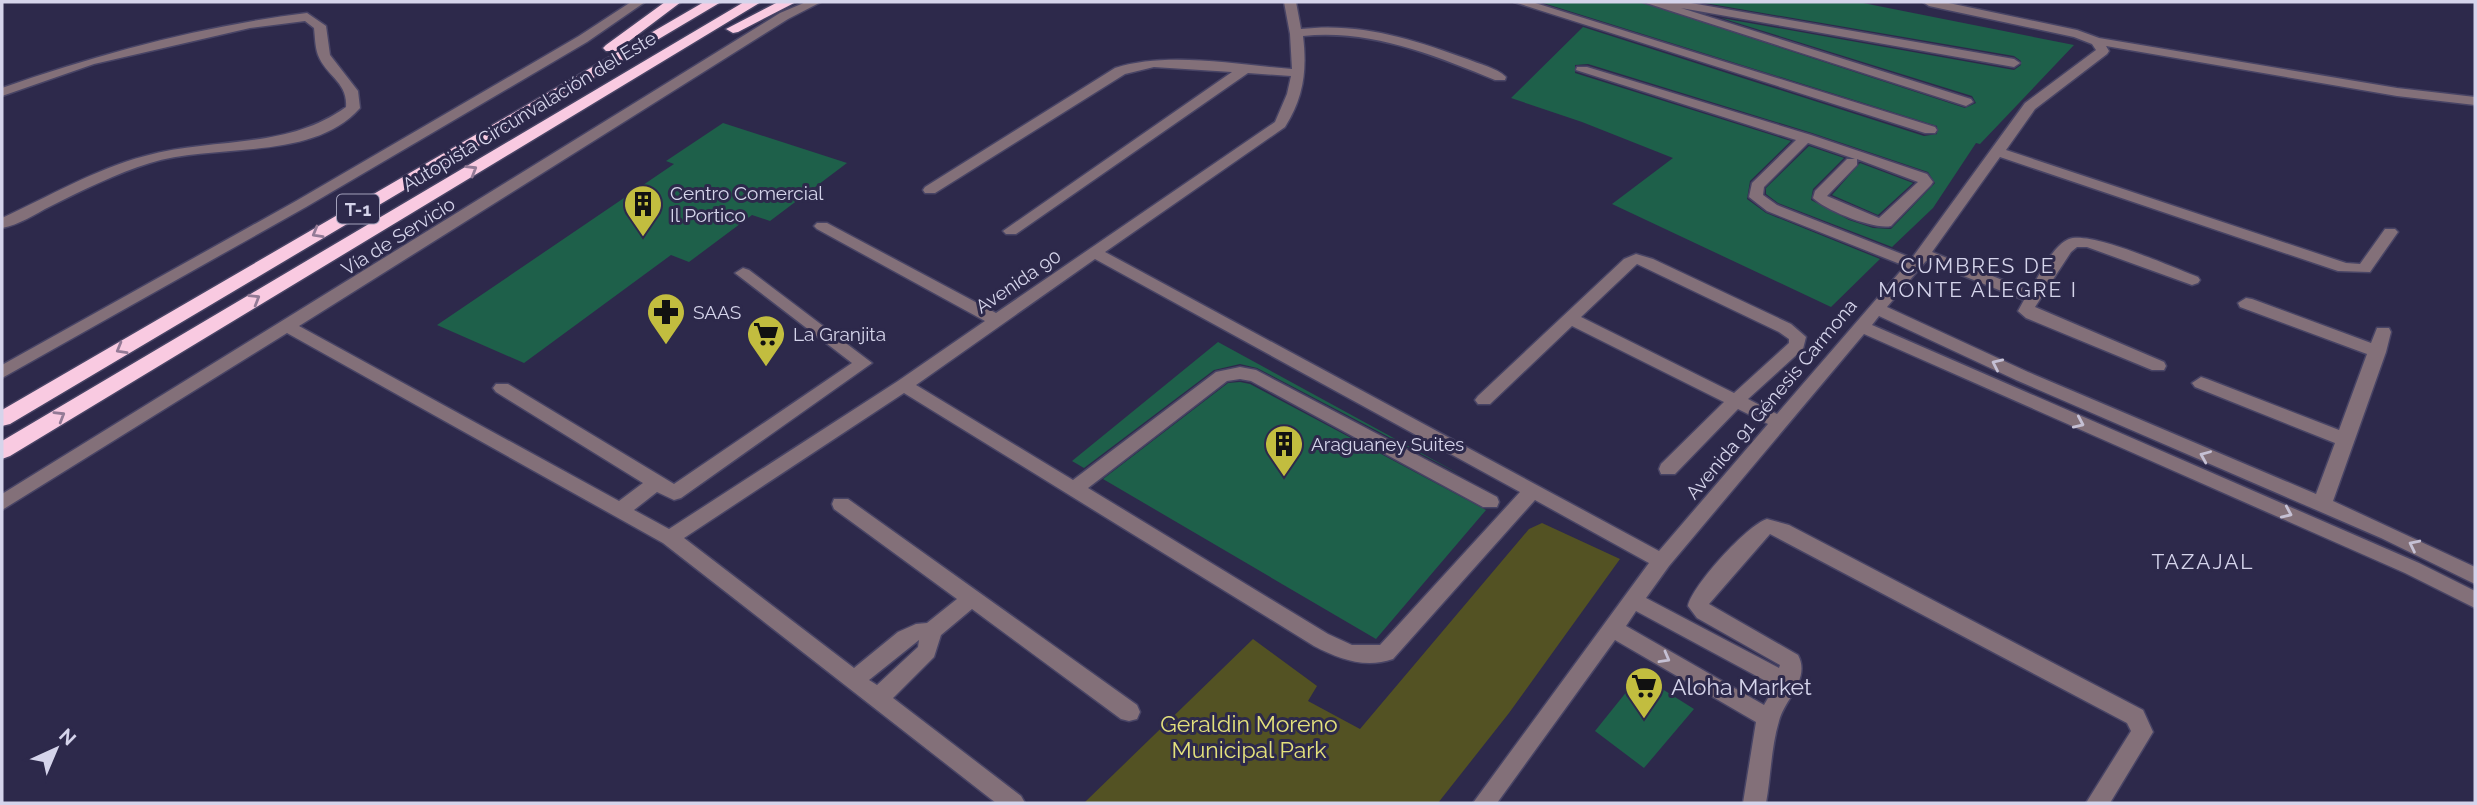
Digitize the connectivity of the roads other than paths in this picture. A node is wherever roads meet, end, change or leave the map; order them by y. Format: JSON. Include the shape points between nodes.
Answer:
{"nodes":[{"id":1,"x":639,"y":2,"type":"edge"},
{"id":2,"x":674,"y":2,"type":"edge"},
{"id":3,"x":714,"y":2,"type":"edge"},
{"id":4,"x":754,"y":2,"type":"edge"},
{"id":5,"x":789,"y":2,"type":"edge"},
{"id":6,"x":815,"y":2,"type":"edge"},
{"id":7,"x":1290,"y":2,"type":"edge"},
{"id":8,"x":1520,"y":2,"type":"edge"},
{"id":9,"x":1649,"y":2,"type":"edge"},
{"id":10,"x":1666,"y":2,"type":"edge"},
{"id":11,"x":1929,"y":2,"type":"edge"},
{"id":12,"x":1297,"y":33,"type":"junction"},
{"id":13,"x":2096,"y":41,"type":"junction"},
{"id":14,"x":2014,"y":62,"type":"dead end"},
{"id":15,"x":1247,"y":68,"type":"junction"},
{"id":16,"x":1582,"y":69,"type":"dead end"},
{"id":17,"x":1300,"y":73,"type":"junction"},
{"id":18,"x":1500,"y":77,"type":"dead end"},
{"id":19,"x":2,"y":92,"type":"edge"},
{"id":20,"x":556,"y":93,"type":"junction"},
{"id":21,"x":587,"y":101,"type":"junction"},
{"id":22,"x":2475,"y":101,"type":"edge"},
{"id":23,"x":1966,"y":102,"type":"dead end"},
{"id":24,"x":1930,"y":130,"type":"dead end"},
{"id":25,"x":1806,"y":138,"type":"dead end"},
{"id":26,"x":1999,"y":152,"type":"junction"},
{"id":27,"x":1852,"y":162,"type":"dead end"},
{"id":28,"x":930,"y":190,"type":"dead end"},
{"id":29,"x":2,"y":224,"type":"edge"},
{"id":30,"x":822,"y":226,"type":"dead end"},
{"id":31,"x":1012,"y":231,"type":"dead end"},
{"id":32,"x":2390,"y":232,"type":"dead end"},
{"id":33,"x":1095,"y":253,"type":"junction"},
{"id":34,"x":1918,"y":259,"type":"junction"},
{"id":35,"x":743,"y":274,"type":"dead end"},
{"id":36,"x":2192,"y":280,"type":"dead end"},
{"id":37,"x":2034,"y":298,"type":"junction"},
{"id":38,"x":2246,"y":303,"type":"dead end"},
{"id":39,"x":1876,"y":308,"type":"junction"},
{"id":40,"x":1570,"y":318,"type":"junction"},
{"id":41,"x":997,"y":321,"type":"junction"},
{"id":42,"x":1860,"y":326,"type":"junction"},
{"id":43,"x":288,"y":327,"type":"junction"},
{"id":44,"x":2383,"y":332,"type":"dead end"},
{"id":45,"x":2378,"y":352,"type":"junction"},
{"id":46,"x":2158,"y":366,"type":"dead end"},
{"id":47,"x":5,"y":367,"type":"edge"},
{"id":48,"x":2201,"y":383,"type":"dead end"},
{"id":49,"x":904,"y":385,"type":"junction"},
{"id":50,"x":502,"y":388,"type":"dead end"},
{"id":51,"x":1484,"y":400,"type":"dead end"},
{"id":52,"x":1737,"y":400,"type":"junction"},
{"id":53,"x":2,"y":419,"type":"edge"},
{"id":54,"x":1779,"y":422,"type":"junction"},
{"id":55,"x":2346,"y":440,"type":"junction"},
{"id":56,"x":2,"y":451,"type":"edge"},
{"id":57,"x":1668,"y":469,"type":"dead end"},
{"id":58,"x":657,"y":482,"type":"junction"},
{"id":59,"x":1074,"y":489,"type":"junction"},
{"id":60,"x":1532,"y":491,"type":"junction"},
{"id":61,"x":1490,"y":502,"type":"dead end"},
{"id":62,"x":2,"y":503,"type":"edge"},
{"id":63,"x":841,"y":505,"type":"dead end"},
{"id":64,"x":2322,"y":505,"type":"junction"},
{"id":65,"x":621,"y":510,"type":"junction"},
{"id":66,"x":670,"y":538,"type":"junction"},
{"id":67,"x":1662,"y":561,"type":"junction"},
{"id":68,"x":2475,"y":576,"type":"edge"},
{"id":69,"x":972,"y":597,"type":"junction"},
{"id":70,"x":1633,"y":600,"type":"junction"},
{"id":71,"x":2475,"y":600,"type":"edge"},
{"id":72,"x":1613,"y":629,"type":"junction"},
{"id":73,"x":932,"y":631,"type":"junction"},
{"id":74,"x":855,"y":679,"type":"junction"},
{"id":75,"x":1788,"y":683,"type":"junction"},
{"id":76,"x":879,"y":697,"type":"junction"},
{"id":77,"x":1129,"y":712,"type":"dead end"},
{"id":78,"x":1768,"y":718,"type":"junction"},
{"id":79,"x":1013,"y":803,"type":"edge"},
{"id":80,"x":1484,"y":803,"type":"edge"},
{"id":81,"x":1755,"y":803,"type":"edge"},
{"id":82,"x":2098,"y":803,"type":"edge"}],
"edges":[{"from":1,"to":47,"type":"street","via":[[325,190]]},
{"from":2,"to":20,"type":"highway"},
{"from":3,"to":20,"type":"highway","name":"Autopista Circunvalación del Este","number":"T-1"},
{"from":4,"to":21,"type":"highway","name":"Autopista Circunvalación del Este","number":"T-1"},
{"from":5,"to":21,"type":"highway"},
{"from":6,"to":43,"type":"street","name":"Vía de Servicio","via":[[784,16]]},
{"from":7,"to":12,"type":"street","name":"Avenida 90"},
{"from":8,"to":24,"type":"street"},
{"from":9,"to":23,"type":"street"},
{"from":10,"to":14,"type":"street"},
{"from":11,"to":13,"type":"street"},
{"from":12,"to":17,"type":"street","name":"Avenida 90"},
{"from":12,"to":18,"type":"street","via":[[1324,28],[1374,34],[1422,46]]},
{"from":13,"to":22,"type":"street"},
{"from":13,"to":26,"type":"street","name":"Avenida 91 Génesis Carmona","via":[[2103,51],[2030,106]]},
{"from":15,"to":17,"type":"street"},
{"from":15,"to":28,"type":"street","via":[[1154,64],[1128,68]]},
{"from":15,"to":31,"type":"street"},
{"from":16,"to":34,"type":"street","via":[[1805,138],[1757,186],[1756,197],[1773,208]]},
{"from":17,"to":33,"type":"street","name":"Avenida 90","via":[[1280,124]]},
{"from":19,"to":29,"type":"street","via":[[90,61],[250,24],[307,17],[320,26],[325,57],[355,96],[353,108],[325,127],[298,136],[152,158]]},
{"from":20,"to":53,"type":"highway","name":"Autopista Circunvalación del Este","number":"T-1","one_way":true},
{"from":56,"to":21,"type":"highway","name":"Autopista Circunvalación del Este","number":"T-1","one_way":true},
{"from":25,"to":27,"type":"street","via":[[1911,172],[1926,182],[1886,223],[1877,223],[1820,198]]},
{"from":26,"to":32,"type":"street","via":[[2344,268],[2364,268]]},
{"from":26,"to":34,"type":"street","name":"Avenida 91 Génesis Carmona"},
{"from":30,"to":41,"type":"street"},
{"from":33,"to":41,"type":"street","name":"Avenida 90"},
{"from":33,"to":60,"type":"street"},
{"from":34,"to":37,"type":"street"},
{"from":34,"to":39,"type":"street","name":"Avenida 91 Génesis Carmona"},
{"from":35,"to":58,"type":"street","via":[[864,363],[674,493]]},
{"from":36,"to":37,"type":"street","via":[[2088,242],[2073,243],[2065,248]]},
{"from":37,"to":46,"type":"street","via":[[2026,311]]},
{"from":38,"to":45,"type":"street"},
{"from":39,"to":42,"type":"street","name":"Avenida 91 Génesis Carmona"},
{"from":64,"to":39,"type":"street","one_way":true},
{"from":40,"to":51,"type":"street"},
{"from":40,"to":52,"type":"street"},
{"from":40,"to":52,"type":"street","via":[[1636,259],[1798,337],[1797,345]]},
{"from":41,"to":49,"type":"street","name":"Avenida 90"},
{"from":42,"to":54,"type":"street","name":"Avenida 91 Génesis Carmona"},
{"from":42,"to":71,"type":"street","one_way":true,"via":[[2412,568]]},
{"from":43,"to":62,"type":"street","name":"Vía de Servicio"},
{"from":43,"to":65,"type":"street"},
{"from":44,"to":45,"type":"street"},
{"from":45,"to":55,"type":"street"},
{"from":48,"to":55,"type":"street"},
{"from":49,"to":59,"type":"street"},
{"from":49,"to":66,"type":"street","name":"Avenida 90"},
{"from":50,"to":58,"type":"street"},
{"from":52,"to":54,"type":"street"},
{"from":52,"to":57,"type":"street"},
{"from":54,"to":67,"type":"street","name":"Avenida 91 Génesis Carmona"},
{"from":55,"to":64,"type":"street"},
{"from":58,"to":65,"type":"street"},
{"from":59,"to":60,"type":"street","via":[[1321,640],[1351,655],[1369,657],[1386,653]]},
{"from":59,"to":61,"type":"street","via":[[1222,376],[1240,373],[1256,376]]},
{"from":60,"to":67,"type":"street"},
{"from":63,"to":69,"type":"street"},
{"from":68,"to":64,"type":"street","one_way":true},
{"from":65,"to":66,"type":"street"},
{"from":66,"to":74,"type":"street"},
{"from":67,"to":70,"type":"street","name":"Avenida 91 Génesis Carmona"},
{"from":69,"to":73,"type":"street"},
{"from":69,"to":77,"type":"street"},
{"from":70,"to":72,"type":"street","name":"Avenida 91 Génesis Carmona"},
{"from":70,"to":75,"type":"street"},
{"from":72,"to":78,"type":"street","one_way":true},
{"from":72,"to":80,"type":"street","name":"Avenida 91 Génesis Carmona"},
{"from":73,"to":74,"type":"street","via":[[905,638]]},
{"from":73,"to":76,"type":"street","via":[[927,651]]},
{"from":74,"to":76,"type":"street"},
{"from":75,"to":78,"type":"street"},
{"from":75,"to":82,"type":"street","via":[[1791,661],[1698,606],[1700,597],[1767,526],[2135,717],[2143,732]]},
{"from":76,"to":79,"type":"street"},
{"from":78,"to":81,"type":"street"}]}
